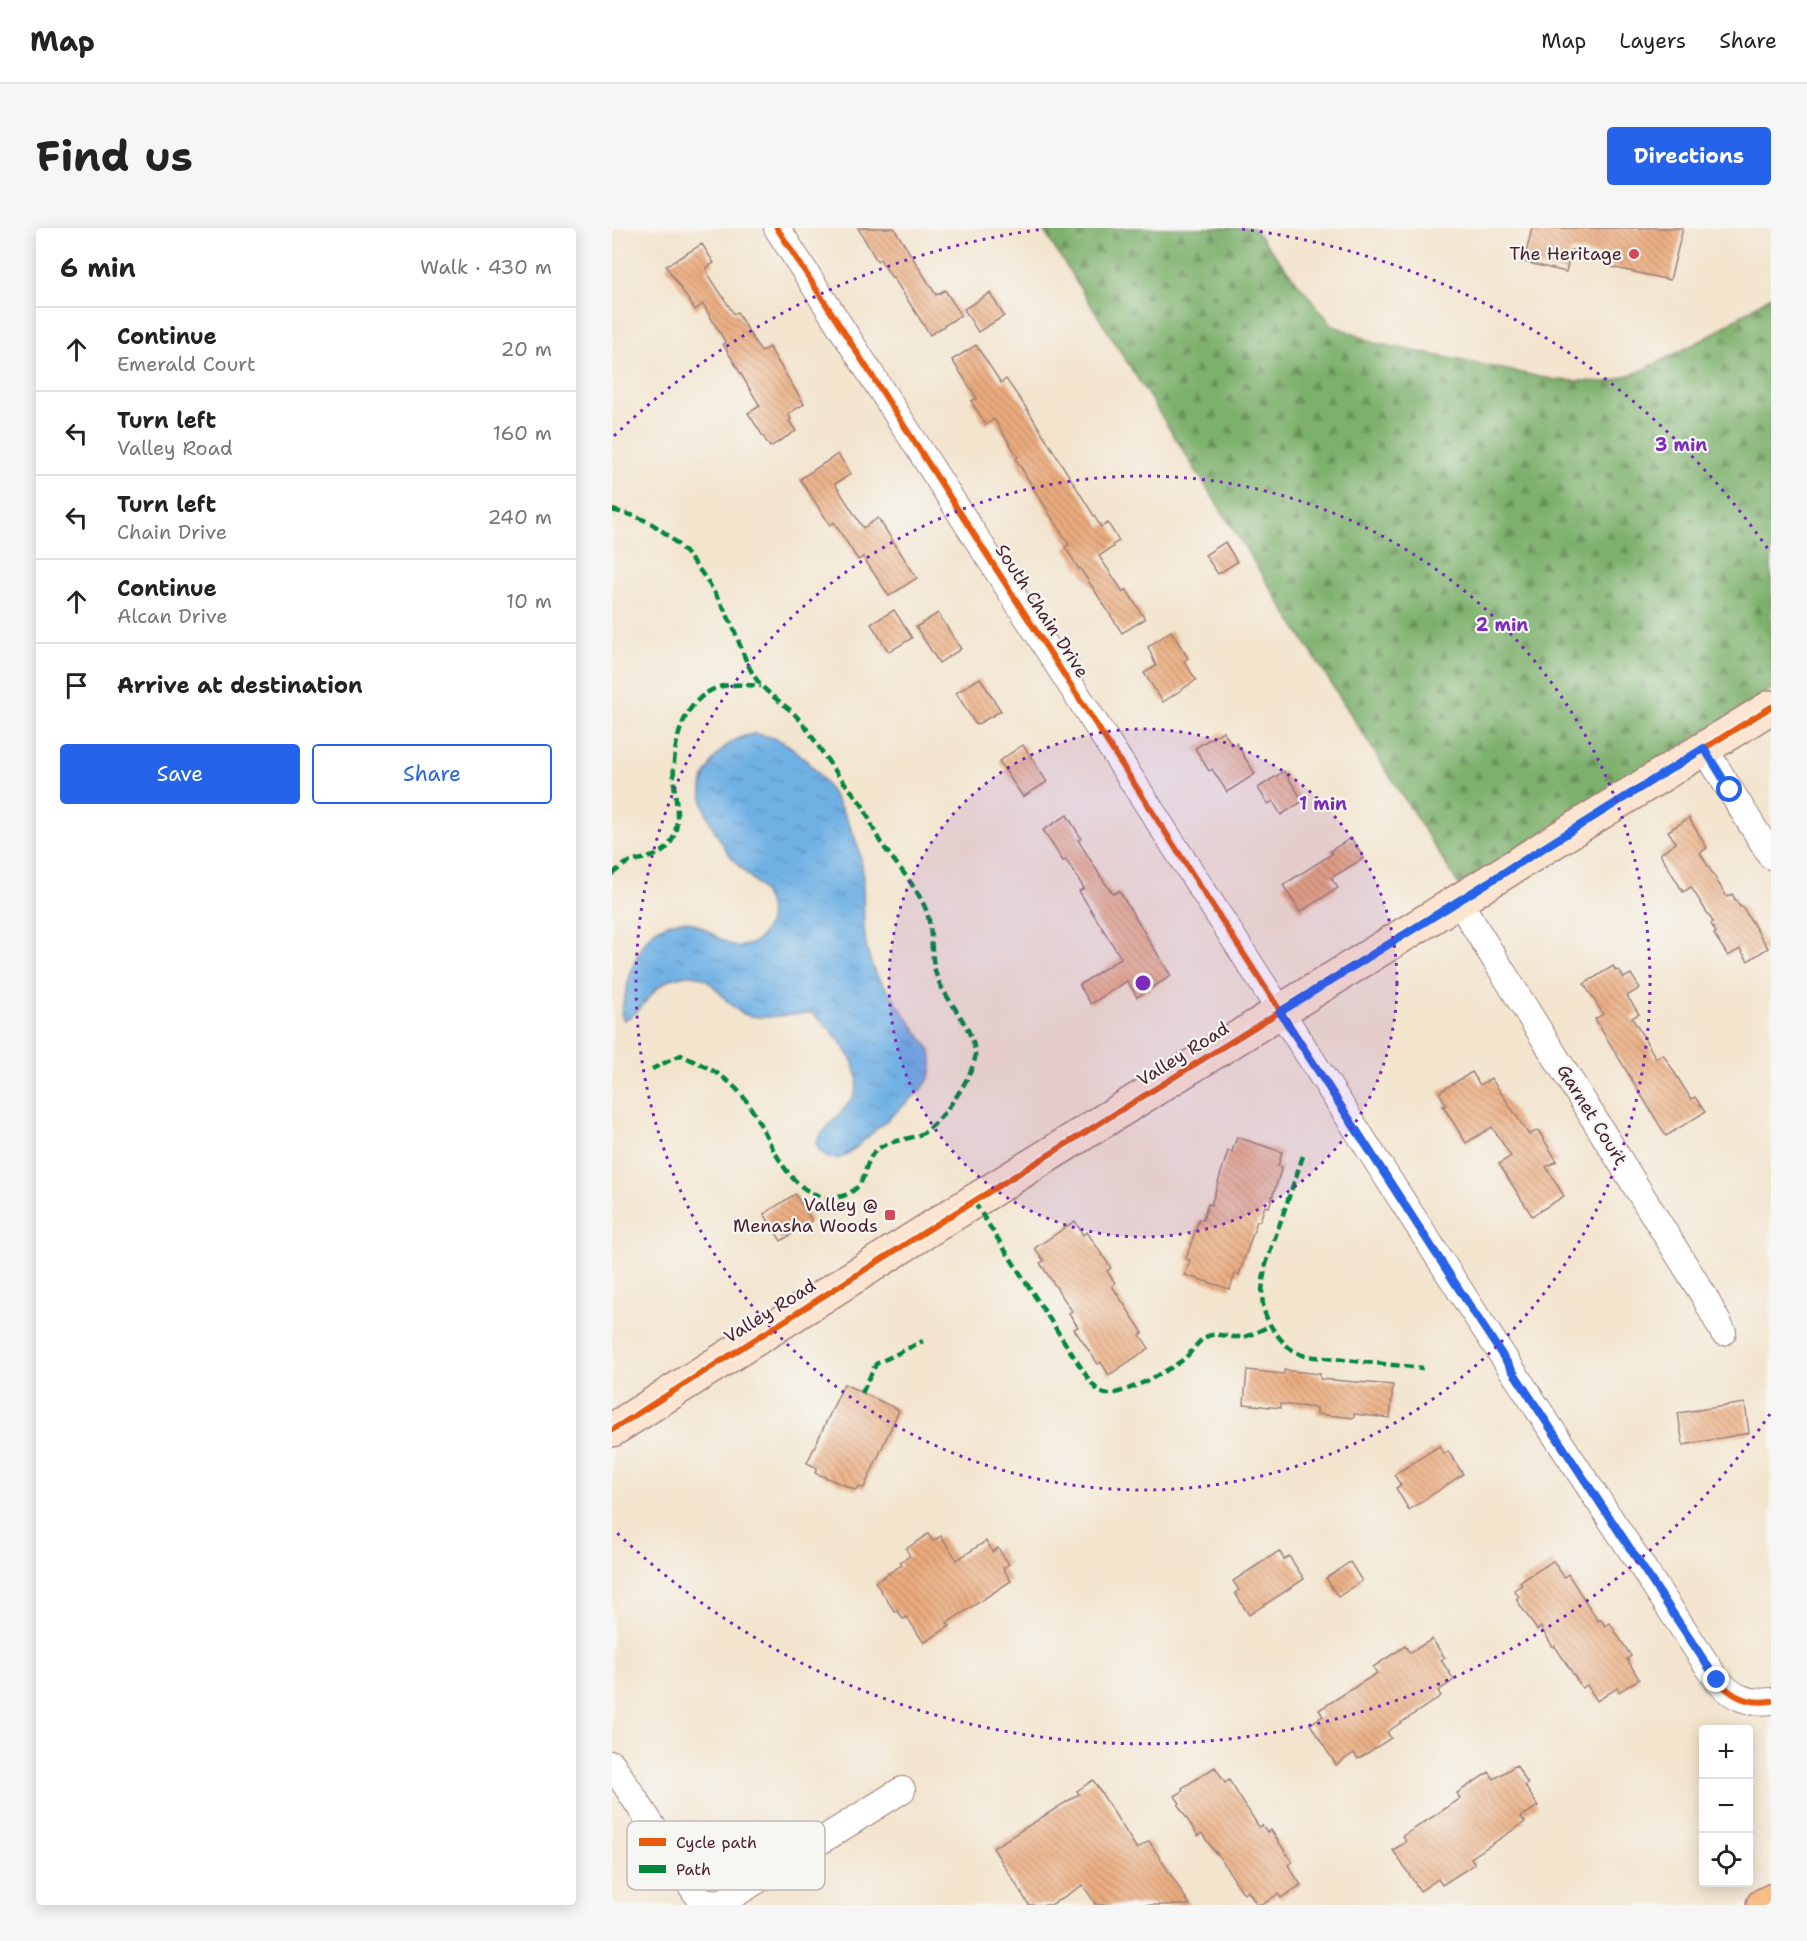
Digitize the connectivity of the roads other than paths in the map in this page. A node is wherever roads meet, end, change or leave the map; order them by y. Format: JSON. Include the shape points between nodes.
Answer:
{"nodes":[{"id":1,"x":777,"y":228,"type":"edge"},
{"id":2,"x":1771,"y":707,"type":"edge"},
{"id":3,"x":1704,"y":748,"type":"junction"},
{"id":4,"x":1771,"y":856,"type":"edge"},
{"id":5,"x":1458,"y":900,"type":"junction"},
{"id":6,"x":1280,"y":1012,"type":"junction"},
{"id":7,"x":1724,"y":1332,"type":"dead end"},
{"id":8,"x":612,"y":1430,"type":"edge"},
{"id":9,"x":1771,"y":1701,"type":"edge"},
{"id":10,"x":612,"y":1764,"type":"edge"},
{"id":11,"x":902,"y":1790,"type":"dead end"},
{"id":12,"x":647,"y":1821,"type":"edge"},
{"id":13,"x":825,"y":1838,"type":"edge"},
{"id":14,"x":689,"y":1890,"type":"edge"},
{"id":15,"x":742,"y":1890,"type":"edge"},
{"id":16,"x":1771,"y":1901,"type":"edge"},
{"id":17,"x":697,"y":1903,"type":"edge"},
{"id":18,"x":1763,"y":1905,"type":"edge"}],
"edges":[{"from":1,"to":6,"type":"street","name":"South Chain Drive"},
{"from":2,"to":3,"type":"street","name":"Valley Road"},
{"from":3,"to":4,"type":"street"},
{"from":3,"to":5,"type":"street","name":"Valley Road"},
{"from":5,"to":6,"type":"street","name":"Valley Road"},
{"from":5,"to":7,"type":"street","name":"Garnet Court"},
{"from":6,"to":8,"type":"street","name":"Valley Road"},
{"from":6,"to":9,"type":"street","name":"South Chain Drive","via":[[1717,1680],[1743,1700]]},
{"from":10,"to":12,"type":"street"},
{"from":11,"to":13,"type":"street"},
{"from":14,"to":17,"type":"street"},
{"from":15,"to":17,"type":"street","via":[[721,1903]]},
{"from":16,"to":18,"type":"highway"}]}
